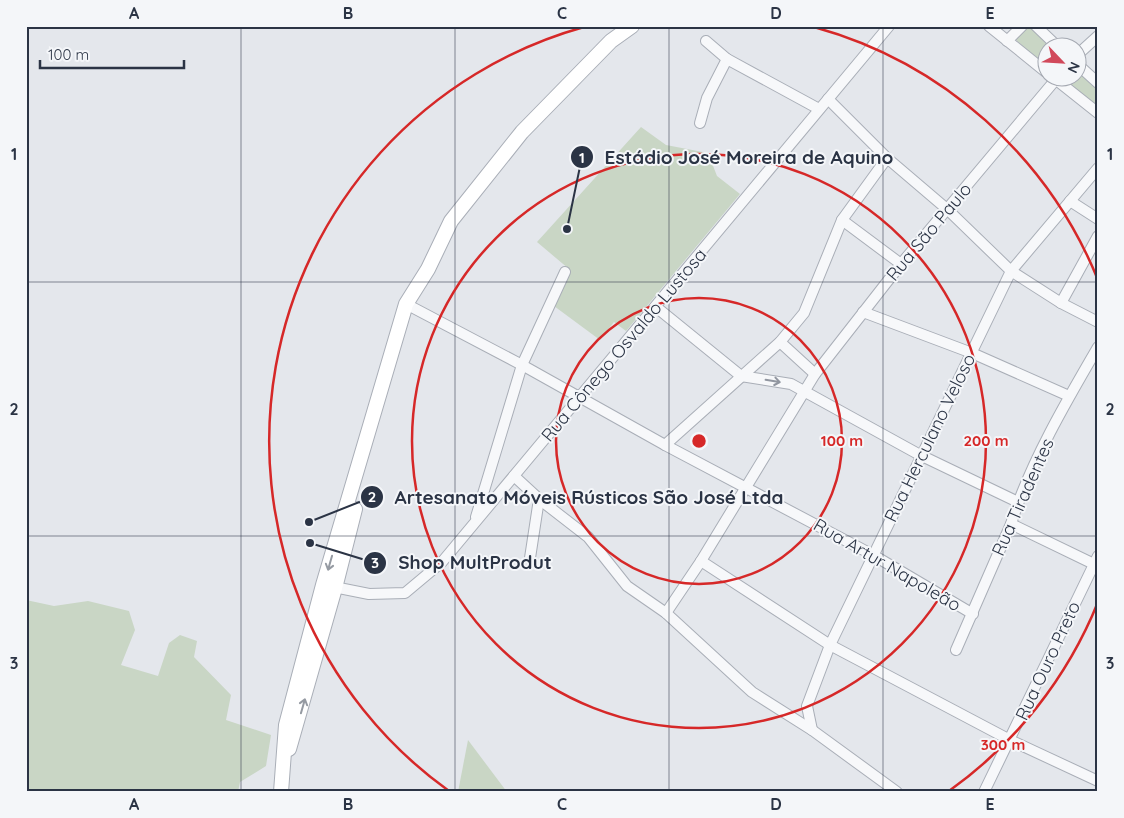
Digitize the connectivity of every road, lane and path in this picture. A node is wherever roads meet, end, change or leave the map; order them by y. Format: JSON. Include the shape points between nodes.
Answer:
{"nodes":[{"id":1,"x":632,"y":26,"type":"edge"},
{"id":2,"x":889,"y":26,"type":"edge"},
{"id":3,"x":989,"y":26,"type":"edge"},
{"id":4,"x":1022,"y":26,"type":"edge"},
{"id":5,"x":1036,"y":26,"type":"edge"},
{"id":6,"x":1098,"y":36,"type":"edge"},
{"id":7,"x":1049,"y":38,"type":"edge"},
{"id":8,"x":706,"y":41,"type":"dead end"},
{"id":9,"x":1007,"y":42,"type":"junction"},
{"id":10,"x":1086,"y":47,"type":"edge"},
{"id":11,"x":727,"y":59,"type":"junction"},
{"id":12,"x":1036,"y":64,"type":"edge"},
{"id":13,"x":1086,"y":72,"type":"edge"},
{"id":14,"x":1098,"y":83,"type":"edge"},
{"id":15,"x":1048,"y":88,"type":"edge"},
{"id":16,"x":1068,"y":88,"type":"edge"},
{"id":17,"x":828,"y":99,"type":"junction"},
{"id":18,"x":819,"y":109,"type":"junction"},
{"id":19,"x":1098,"y":114,"type":"edge"},
{"id":20,"x":700,"y":123,"type":"dead end"},
{"id":21,"x":887,"y":158,"type":"junction"},
{"id":22,"x":1098,"y":168,"type":"edge"},
{"id":23,"x":1070,"y":201,"type":"junction"},
{"id":24,"x":948,"y":210,"type":"junction"},
{"id":25,"x":1098,"y":219,"type":"edge"},
{"id":26,"x":842,"y":220,"type":"junction"},
{"id":27,"x":1098,"y":236,"type":"edge"},
{"id":28,"x":901,"y":264,"type":"junction"},
{"id":29,"x":1011,"y":271,"type":"junction"},
{"id":30,"x":565,"y":272,"type":"dead end"},
{"id":31,"x":1061,"y":303,"type":"junction"},
{"id":32,"x":409,"y":306,"type":"junction"},
{"id":33,"x":656,"y":307,"type":"junction"},
{"id":34,"x":863,"y":312,"type":"junction"},
{"id":35,"x":1098,"y":322,"type":"edge"},
{"id":36,"x":780,"y":342,"type":"junction"},
{"id":37,"x":1098,"y":347,"type":"edge"},
{"id":38,"x":972,"y":353,"type":"junction"},
{"id":39,"x":522,"y":365,"type":"junction"},
{"id":40,"x":815,"y":374,"type":"junction"},
{"id":41,"x":741,"y":376,"type":"junction"},
{"id":42,"x":804,"y":390,"type":"junction"},
{"id":43,"x":1069,"y":396,"type":"junction"},
{"id":44,"x":580,"y":398,"type":"junction"},
{"id":45,"x":664,"y":445,"type":"junction"},
{"id":46,"x":920,"y":455,"type":"junction"},
{"id":47,"x":514,"y":476,"type":"junction"},
{"id":48,"x":745,"y":486,"type":"junction"},
{"id":49,"x":538,"y":499,"type":"junction"},
{"id":50,"x":1018,"y":502,"type":"junction"},
{"id":51,"x":475,"y":520,"type":"junction"},
{"id":52,"x":1011,"y":524,"type":"junction"},
{"id":53,"x":873,"y":555,"type":"junction"},
{"id":54,"x":530,"y":558,"type":"dead end"},
{"id":55,"x":701,"y":560,"type":"junction"},
{"id":56,"x":1096,"y":562,"type":"edge"},
{"id":57,"x":329,"y":586,"type":"junction"},
{"id":58,"x":666,"y":613,"type":"junction"},
{"id":59,"x":973,"y":614,"type":"junction"},
{"id":60,"x":830,"y":645,"type":"junction"},
{"id":61,"x":956,"y":650,"type":"dead end"},
{"id":62,"x":812,"y":730,"type":"junction"},
{"id":63,"x":1010,"y":740,"type":"junction"},
{"id":64,"x":1098,"y":781,"type":"edge"},
{"id":65,"x":1098,"y":787,"type":"edge"},
{"id":66,"x":281,"y":792,"type":"edge"},
{"id":67,"x":897,"y":792,"type":"edge"},
{"id":68,"x":984,"y":792,"type":"edge"},
{"id":69,"x":1096,"y":792,"type":"edge"}],
"edges":[{"from":1,"to":32,"type":"main road","via":[[611,41],[522,132],[451,221]]},
{"from":2,"to":17,"type":"street","name":"Rua Cônego Osvaldo Lustosa"},
{"from":3,"to":9,"type":"street"},
{"from":4,"to":9,"type":"street"},
{"from":5,"to":7,"type":"street"},
{"from":6,"to":10,"type":"street"},
{"from":8,"to":11,"type":"street"},
{"from":9,"to":12,"type":"street"},
{"from":11,"to":18,"type":"street"},
{"from":11,"to":20,"type":"street","via":[[707,98]]},
{"from":13,"to":14,"type":"street"},
{"from":15,"to":24,"type":"street","name":"Rua São Paulo"},
{"from":16,"to":19,"type":"street"},
{"from":17,"to":18,"type":"street","name":"Rua Cônego Osvaldo Lustosa"},
{"from":17,"to":21,"type":"street"},
{"from":18,"to":33,"type":"street","name":"Rua Cônego Osvaldo Lustosa"},
{"from":21,"to":24,"type":"street"},
{"from":21,"to":26,"type":"street"},
{"from":22,"to":23,"type":"street","name":"Rua Herculano Veloso"},
{"from":23,"to":25,"type":"street"},
{"from":23,"to":29,"type":"street","name":"Rua Herculano Veloso"},
{"from":24,"to":28,"type":"street","name":"Rua São Paulo"},
{"from":24,"to":29,"type":"street"},
{"from":26,"to":28,"type":"street"},
{"from":26,"to":36,"type":"street","via":[[804,313]]},
{"from":27,"to":31,"type":"street"},
{"from":28,"to":34,"type":"street","name":"Rua São Paulo"},
{"from":29,"to":31,"type":"street"},
{"from":29,"to":38,"type":"street","name":"Rua Herculano Veloso"},
{"from":30,"to":39,"type":"street"},
{"from":31,"to":35,"type":"street"},
{"from":32,"to":39,"type":"street","name":"Rua Artur Napoleão"},
{"from":32,"to":57,"type":"main road"},
{"from":33,"to":41,"type":"street"},
{"from":33,"to":44,"type":"street","name":"Rua Cônego Osvaldo Lustosa"},
{"from":34,"to":38,"type":"street"},
{"from":34,"to":40,"type":"street","name":"Rua São Paulo"},
{"from":36,"to":40,"type":"street"},
{"from":36,"to":41,"type":"street"},
{"from":37,"to":43,"type":"street","name":"Rua Tiradentes"},
{"from":38,"to":43,"type":"street"},
{"from":38,"to":46,"type":"street","name":"Rua Herculano Veloso"},
{"from":39,"to":44,"type":"street","name":"Rua Artur Napoleão"},
{"from":39,"to":51,"type":"street"},
{"from":40,"to":42,"type":"street","name":"Rua São Paulo"},
{"from":41,"to":42,"type":"street","one_way":true,"via":[[791,384]]},
{"from":41,"to":45,"type":"street"},
{"from":42,"to":46,"type":"street"},
{"from":42,"to":48,"type":"street","name":"Rua São Paulo"},
{"from":43,"to":50,"type":"street","name":"Rua Tiradentes"},
{"from":44,"to":45,"type":"street","name":"Rua Artur Napoleão"},
{"from":44,"to":47,"type":"street","name":"Rua Cônego Osvaldo Lustosa"},
{"from":45,"to":48,"type":"street","name":"Rua Artur Napoleão"},
{"from":46,"to":50,"type":"street"},
{"from":46,"to":53,"type":"street","name":"Rua Herculano Veloso"},
{"from":47,"to":49,"type":"street"},
{"from":47,"to":51,"type":"street","name":"Rua Cônego Osvaldo Lustosa"},
{"from":48,"to":53,"type":"street","name":"Rua Artur Napoleão"},
{"from":48,"to":55,"type":"street","name":"Rua São Paulo"},
{"from":49,"to":54,"type":"street"},
{"from":49,"to":58,"type":"street","via":[[588,537],[627,586]]},
{"from":50,"to":52,"type":"street","name":"Rua Tiradentes"},
{"from":51,"to":57,"type":"street","name":"Rua Cônego Osvaldo Lustosa","via":[[442,562],[405,593],[368,594]]},
{"from":52,"to":56,"type":"street"},
{"from":52,"to":59,"type":"street","name":"Rua Tiradentes"},
{"from":53,"to":59,"type":"street","name":"Rua Artur Napoleão"},
{"from":53,"to":60,"type":"street","name":"Rua Herculano Veloso"},
{"from":55,"to":58,"type":"street","name":"Rua São Paulo"},
{"from":55,"to":60,"type":"street"},
{"from":56,"to":63,"type":"street","name":"Rua Ouro Preto"},
{"from":57,"to":66,"type":"main road","via":[[286,726]]},
{"from":58,"to":62,"type":"street","via":[[752,692]]},
{"from":59,"to":61,"type":"street","name":"Rua Tiradentes"},
{"from":60,"to":62,"type":"street","name":"Rua Herculano Veloso","via":[[807,706]]},
{"from":60,"to":63,"type":"street"},
{"from":62,"to":67,"type":"street"},
{"from":63,"to":64,"type":"street"},
{"from":63,"to":68,"type":"street","name":"Rua Ouro Preto"},
{"from":65,"to":69,"type":"street"}]}
